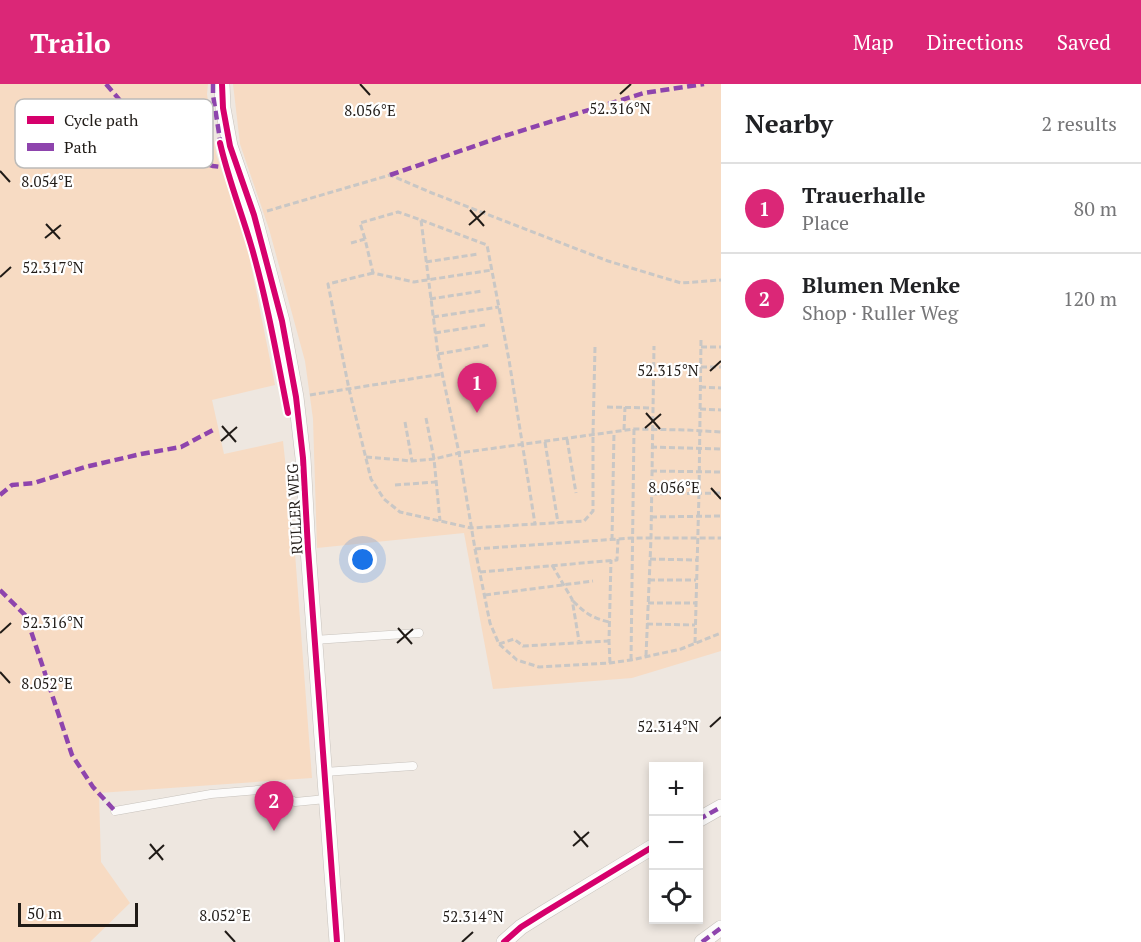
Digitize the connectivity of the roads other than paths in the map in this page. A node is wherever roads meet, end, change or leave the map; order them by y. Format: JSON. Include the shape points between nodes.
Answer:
{"nodes":[{"id":1,"x":222,"y":84,"type":"edge"},
{"id":2,"x":419,"y":633,"type":"dead end"},
{"id":3,"x":314,"y":640,"type":"junction"},
{"id":4,"x":413,"y":766,"type":"dead end"},
{"id":5,"x":324,"y":772,"type":"junction"},
{"id":6,"x":326,"y":799,"type":"junction"},
{"id":7,"x":721,"y":807,"type":"edge"},
{"id":8,"x":115,"y":811,"type":"dead end"},
{"id":9,"x":703,"y":818,"type":"edge"},
{"id":10,"x":649,"y":849,"type":"edge"},
{"id":11,"x":721,"y":928,"type":"edge"},
{"id":12,"x":337,"y":942,"type":"edge"},
{"id":13,"x":504,"y":942,"type":"edge"},
{"id":14,"x":702,"y":942,"type":"edge"}],
"edges":[{"from":1,"to":3,"type":"street","name":"RULLER WEG","via":[[230,146],[254,215],[282,321],[296,398]]},
{"from":2,"to":3,"type":"lane"},
{"from":3,"to":5,"type":"street","name":"RULLER WEG"},
{"from":4,"to":5,"type":"lane"},
{"from":5,"to":6,"type":"street","name":"RULLER WEG"},
{"from":6,"to":8,"type":"lane","via":[[295,802],[274,791],[258,790]]},
{"from":6,"to":12,"type":"street","name":"RULLER WEG"},
{"from":7,"to":9,"type":"street"},
{"from":10,"to":13,"type":"street","via":[[521,927]]},
{"from":11,"to":14,"type":"street"}]}
